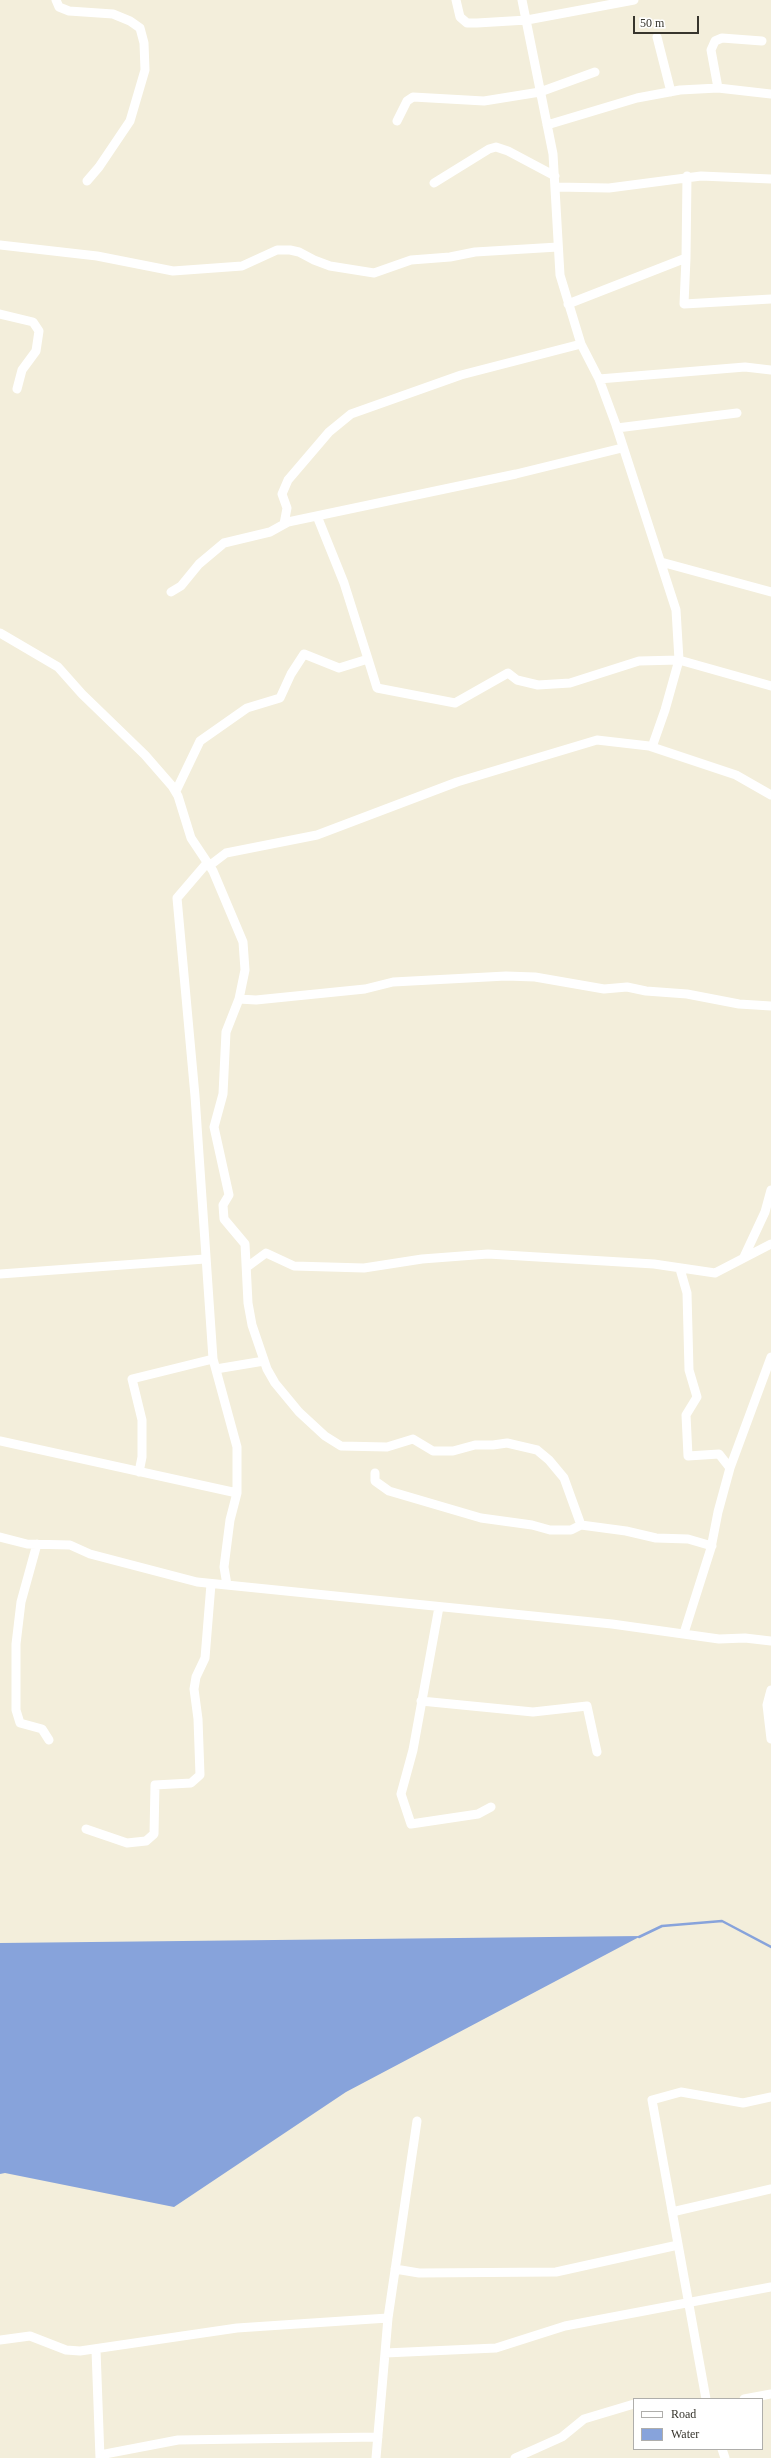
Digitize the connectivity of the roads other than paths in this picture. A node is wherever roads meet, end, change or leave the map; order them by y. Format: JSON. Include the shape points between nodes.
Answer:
{"nodes":[{"id":1,"x":56,"y":0,"type":"edge"},
{"id":2,"x":456,"y":0,"type":"edge"},
{"id":3,"x":522,"y":0,"type":"edge"},
{"id":4,"x":634,"y":0,"type":"edge"},
{"id":5,"x":527,"y":20,"type":"junction"},
{"id":6,"x":657,"y":37,"type":"dead end"},
{"id":7,"x":762,"y":41,"type":"dead end"},
{"id":8,"x":595,"y":72,"type":"dead end"},
{"id":9,"x":718,"y":88,"type":"junction"},
{"id":10,"x":540,"y":92,"type":"junction"},
{"id":11,"x":671,"y":92,"type":"junction"},
{"id":12,"x":771,"y":94,"type":"edge"},
{"id":13,"x":397,"y":121,"type":"dead end"},
{"id":14,"x":547,"y":125,"type":"junction"},
{"id":15,"x":555,"y":176,"type":"junction"},
{"id":16,"x":686,"y":176,"type":"junction"},
{"id":17,"x":771,"y":179,"type":"edge"},
{"id":18,"x":87,"y":181,"type":"dead end"},
{"id":19,"x":434,"y":183,"type":"dead end"},
{"id":20,"x":556,"y":187,"type":"junction"},
{"id":21,"x":0,"y":245,"type":"edge"},
{"id":22,"x":558,"y":247,"type":"junction"},
{"id":23,"x":686,"y":258,"type":"junction"},
{"id":24,"x":771,"y":299,"type":"edge"},
{"id":25,"x":568,"y":304,"type":"junction"},
{"id":26,"x":0,"y":314,"type":"edge"},
{"id":27,"x":581,"y":344,"type":"junction"},
{"id":28,"x":771,"y":370,"type":"edge"},
{"id":29,"x":599,"y":379,"type":"junction"},
{"id":30,"x":17,"y":389,"type":"dead end"},
{"id":31,"x":737,"y":413,"type":"dead end"},
{"id":32,"x":617,"y":428,"type":"junction"},
{"id":33,"x":622,"y":448,"type":"junction"},
{"id":34,"x":317,"y":516,"type":"junction"},
{"id":35,"x":284,"y":524,"type":"junction"},
{"id":36,"x":661,"y":562,"type":"junction"},
{"id":37,"x":171,"y":592,"type":"dead end"},
{"id":38,"x":771,"y":592,"type":"edge"},
{"id":39,"x":0,"y":633,"type":"edge"},
{"id":40,"x":368,"y":659,"type":"junction"},
{"id":41,"x":679,"y":660,"type":"junction"},
{"id":42,"x":771,"y":686,"type":"edge"},
{"id":43,"x":652,"y":747,"type":"junction"},
{"id":44,"x":176,"y":791,"type":"junction"},
{"id":45,"x":770,"y":793,"type":"edge"},
{"id":46,"x":208,"y":864,"type":"junction"},
{"id":47,"x":239,"y":1000,"type":"junction"},
{"id":48,"x":771,"y":1006,"type":"edge"},
{"id":49,"x":771,"y":1190,"type":"edge"},
{"id":50,"x":771,"y":1244,"type":"edge"},
{"id":51,"x":744,"y":1257,"type":"junction"},
{"id":52,"x":205,"y":1259,"type":"junction"},
{"id":53,"x":247,"y":1267,"type":"junction"},
{"id":54,"x":680,"y":1269,"type":"junction"},
{"id":55,"x":0,"y":1274,"type":"edge"},
{"id":56,"x":771,"y":1357,"type":"edge"},
{"id":57,"x":213,"y":1359,"type":"junction"},
{"id":58,"x":264,"y":1361,"type":"junction"},
{"id":59,"x":216,"y":1369,"type":"junction"},
{"id":60,"x":0,"y":1441,"type":"edge"},
{"id":61,"x":730,"y":1468,"type":"junction"},
{"id":62,"x":139,"y":1472,"type":"junction"},
{"id":63,"x":375,"y":1473,"type":"dead end"},
{"id":64,"x":237,"y":1493,"type":"junction"},
{"id":65,"x":581,"y":1525,"type":"junction"},
{"id":66,"x":0,"y":1537,"type":"edge"},
{"id":67,"x":37,"y":1544,"type":"junction"},
{"id":68,"x":712,"y":1546,"type":"junction"},
{"id":69,"x":211,"y":1584,"type":"junction"},
{"id":70,"x":227,"y":1585,"type":"junction"},
{"id":71,"x":439,"y":1606,"type":"junction"},
{"id":72,"x":684,"y":1634,"type":"junction"},
{"id":73,"x":771,"y":1641,"type":"edge"},
{"id":74,"x":771,"y":1690,"type":"edge"},
{"id":75,"x":421,"y":1702,"type":"junction"},
{"id":76,"x":771,"y":1738,"type":"edge"},
{"id":77,"x":49,"y":1740,"type":"dead end"},
{"id":78,"x":597,"y":1752,"type":"dead end"},
{"id":79,"x":491,"y":1807,"type":"dead end"},
{"id":80,"x":86,"y":1829,"type":"dead end"},
{"id":81,"x":771,"y":2097,"type":"edge"},
{"id":82,"x":417,"y":2121,"type":"dead end"},
{"id":83,"x":771,"y":2189,"type":"edge"},
{"id":84,"x":672,"y":2212,"type":"junction"},
{"id":85,"x":678,"y":2245,"type":"junction"},
{"id":86,"x":395,"y":2269,"type":"junction"},
{"id":87,"x":771,"y":2287,"type":"edge"},
{"id":88,"x":689,"y":2304,"type":"junction"},
{"id":89,"x":388,"y":2318,"type":"junction"},
{"id":90,"x":0,"y":2340,"type":"edge"},
{"id":91,"x":96,"y":2350,"type":"junction"},
{"id":92,"x":385,"y":2354,"type":"junction"},
{"id":93,"x":771,"y":2394,"type":"edge"},
{"id":94,"x":706,"y":2398,"type":"edge"},
{"id":95,"x":749,"y":2398,"type":"edge"},
{"id":96,"x":633,"y":2404,"type":"edge"},
{"id":97,"x":378,"y":2437,"type":"junction"},
{"id":98,"x":100,"y":2457,"type":"edge"},
{"id":99,"x":376,"y":2458,"type":"edge"},
{"id":100,"x":515,"y":2458,"type":"edge"}],
"edges":[{"from":1,"to":18,"type":"street","via":[[59,7],[68,11],[113,14],[130,21],[140,28],[144,44],[145,70],[130,121]]},
{"from":2,"to":5,"type":"street","via":[[460,17],[468,23]]},
{"from":3,"to":5,"type":"street"},
{"from":4,"to":5,"type":"street"},
{"from":5,"to":10,"type":"street"},
{"from":6,"to":11,"type":"street"},
{"from":7,"to":9,"type":"street","via":[[722,38],[715,40],[711,50]]},
{"from":8,"to":10,"type":"street"},
{"from":9,"to":11,"type":"street"},
{"from":9,"to":12,"type":"street"},
{"from":10,"to":13,"type":"street","via":[[484,101],[413,97],[407,101]]},
{"from":10,"to":14,"type":"street"},
{"from":11,"to":14,"type":"street","via":[[637,98]]},
{"from":14,"to":15,"type":"street"},
{"from":15,"to":19,"type":"street","via":[[504,148],[496,147]]},
{"from":15,"to":20,"type":"street"},
{"from":16,"to":17,"type":"street"},
{"from":16,"to":20,"type":"street","via":[[609,188]]},
{"from":16,"to":23,"type":"street"},
{"from":20,"to":22,"type":"street"},
{"from":21,"to":22,"type":"street","via":[[97,256],[173,271],[242,266],[277,250],[290,250],[330,266],[374,273],[411,260],[475,252]]},
{"from":22,"to":25,"type":"street","via":[[560,275]]},
{"from":23,"to":24,"type":"street","via":[[684,304]]},
{"from":23,"to":25,"type":"street"},
{"from":25,"to":27,"type":"street"},
{"from":26,"to":30,"type":"street","via":[[33,322],[39,331],[36,351],[22,370]]},
{"from":27,"to":29,"type":"street"},
{"from":27,"to":35,"type":"street","via":[[461,375],[351,414],[328,432],[288,480],[282,494],[287,508]]},
{"from":28,"to":29,"type":"street","via":[[745,366]]},
{"from":29,"to":32,"type":"street"},
{"from":31,"to":32,"type":"street"},
{"from":32,"to":33,"type":"street"},
{"from":33,"to":34,"type":"street","via":[[516,474]]},
{"from":33,"to":36,"type":"street"},
{"from":34,"to":35,"type":"street"},
{"from":34,"to":40,"type":"street","via":[[344,583]]},
{"from":35,"to":37,"type":"street","via":[[270,532],[224,543],[199,564],[181,586]]},
{"from":36,"to":38,"type":"street"},
{"from":36,"to":41,"type":"street","via":[[676,610]]},
{"from":39,"to":44,"type":"street","via":[[58,667],[145,755]]},
{"from":40,"to":41,"type":"street","via":[[376,688],[454,703],[508,673],[517,680],[538,684],[570,683],[639,661]]},
{"from":40,"to":44,"type":"street","via":[[339,668],[304,654],[280,698],[248,708],[200,741]]},
{"from":41,"to":42,"type":"street"},
{"from":41,"to":43,"type":"street","via":[[666,710]]},
{"from":43,"to":45,"type":"street","via":[[736,775]]},
{"from":43,"to":46,"type":"street","via":[[597,740],[457,782],[317,835],[226,853]]},
{"from":44,"to":46,"type":"street","via":[[191,838]]},
{"from":46,"to":47,"type":"street","via":[[243,942],[245,970]]},
{"from":46,"to":52,"type":"street","via":[[177,898],[195,1096]]},
{"from":47,"to":48,"type":"street","via":[[365,989],[393,982],[506,976],[535,977],[604,989],[627,987],[687,994],[739,1004]]},
{"from":47,"to":53,"type":"street","via":[[226,1032],[223,1094],[214,1127],[229,1195],[223,1205],[224,1219],[245,1244]]},
{"from":49,"to":51,"type":"street"},
{"from":50,"to":51,"type":"street"},
{"from":51,"to":54,"type":"street","via":[[715,1273]]},
{"from":52,"to":55,"type":"street"},
{"from":52,"to":57,"type":"street"},
{"from":53,"to":54,"type":"street","via":[[266,1253],[294,1266],[364,1268],[422,1259],[488,1254],[654,1264]]},
{"from":53,"to":58,"type":"street","via":[[248,1303]]},
{"from":54,"to":61,"type":"street","via":[[687,1293],[689,1370],[697,1396],[686,1415],[688,1456],[719,1454]]},
{"from":56,"to":61,"type":"street"},
{"from":57,"to":59,"type":"street"},
{"from":57,"to":62,"type":"street","via":[[132,1379],[142,1420],[142,1457]]},
{"from":58,"to":59,"type":"street"},
{"from":58,"to":65,"type":"street","via":[[275,1383],[299,1412],[341,1446],[387,1447],[413,1439],[433,1451],[453,1451],[474,1445],[493,1446],[507,1443],[537,1450],[564,1478]]},
{"from":59,"to":64,"type":"street","via":[[237,1447]]},
{"from":60,"to":62,"type":"street"},
{"from":61,"to":68,"type":"street"},
{"from":62,"to":64,"type":"street"},
{"from":63,"to":65,"type":"street","via":[[375,1481],[389,1491],[481,1518],[550,1530],[571,1530]]},
{"from":64,"to":70,"type":"street","via":[[230,1520],[224,1567]]},
{"from":65,"to":68,"type":"street","via":[[656,1538],[688,1539]]},
{"from":66,"to":67,"type":"street"},
{"from":67,"to":69,"type":"street","via":[[70,1545],[90,1554],[140,1568]]},
{"from":67,"to":77,"type":"street","via":[[21,1602],[17,1637],[16,1710],[20,1723],[42,1729]]},
{"from":68,"to":72,"type":"street"},
{"from":69,"to":70,"type":"street"},
{"from":69,"to":80,"type":"street","via":[[205,1658],[196,1677],[194,1689],[200,1775],[191,1783],[155,1785],[154,1834],[146,1841],[127,1842]]},
{"from":70,"to":71,"type":"street"},
{"from":71,"to":72,"type":"street"},
{"from":71,"to":75,"type":"street"},
{"from":72,"to":73,"type":"street","via":[[719,1639]]},
{"from":74,"to":76,"type":"street","via":[[768,1705]]},
{"from":75,"to":78,"type":"street","via":[[533,1712],[587,1706]]},
{"from":75,"to":79,"type":"street","via":[[413,1750],[401,1794],[410,1824],[472,1815]]},
{"from":81,"to":84,"type":"street","via":[[743,2103],[681,2092],[652,2100]]},
{"from":82,"to":86,"type":"street"},
{"from":83,"to":84,"type":"street"},
{"from":84,"to":85,"type":"street"},
{"from":85,"to":86,"type":"street","via":[[556,2272],[419,2273]]},
{"from":85,"to":88,"type":"street"},
{"from":86,"to":89,"type":"street"},
{"from":87,"to":88,"type":"street"},
{"from":88,"to":92,"type":"street","via":[[565,2326],[496,2348]]},
{"from":88,"to":94,"type":"street"},
{"from":89,"to":91,"type":"street","via":[[237,2328]]},
{"from":89,"to":92,"type":"street"},
{"from":90,"to":91,"type":"street","via":[[30,2336],[66,2350]]},
{"from":91,"to":98,"type":"street"},
{"from":92,"to":97,"type":"street"},
{"from":93,"to":95,"type":"street"},
{"from":96,"to":100,"type":"street","via":[[584,2419],[562,2437]]},
{"from":97,"to":98,"type":"street","via":[[178,2440]]},
{"from":97,"to":99,"type":"street"}]}
